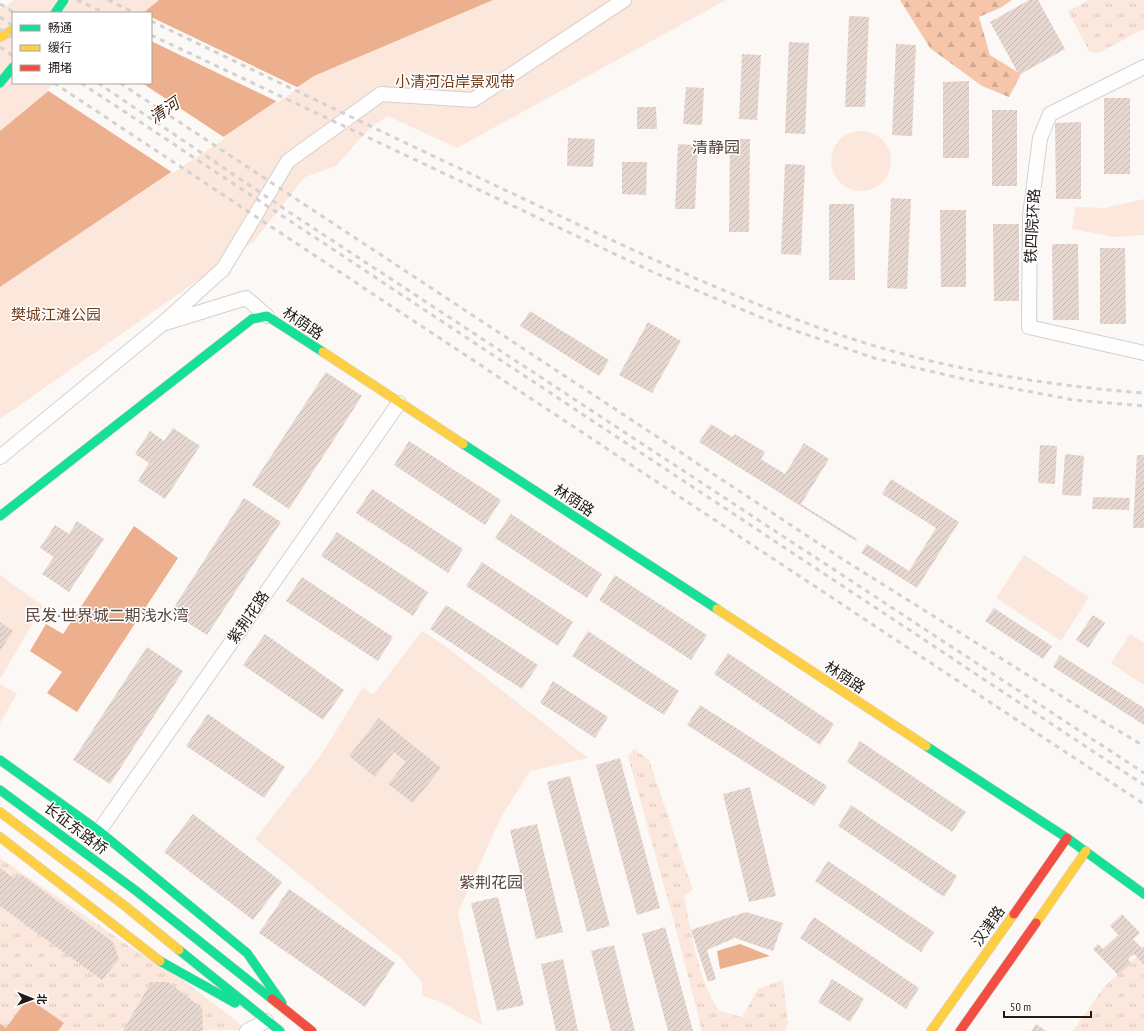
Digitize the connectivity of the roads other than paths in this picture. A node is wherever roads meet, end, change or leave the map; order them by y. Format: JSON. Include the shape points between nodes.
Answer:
{"nodes":[{"id":1,"x":64,"y":0,"type":"edge"},
{"id":2,"x":624,"y":0,"type":"edge"},
{"id":3,"x":57,"y":11,"type":"edge"},
{"id":4,"x":12,"y":31,"type":"edge"},
{"id":5,"x":0,"y":37,"type":"edge"},
{"id":6,"x":1144,"y":67,"type":"edge"},
{"id":7,"x":12,"y":68,"type":"edge"},
{"id":8,"x":0,"y":84,"type":"edge"},
{"id":9,"x":267,"y":316,"type":"junction"},
{"id":10,"x":162,"y":324,"type":"junction"},
{"id":11,"x":1144,"y":354,"type":"edge"},
{"id":12,"x":399,"y":403,"type":"junction"},
{"id":13,"x":0,"y":457,"type":"edge"},
{"id":14,"x":0,"y":516,"type":"edge"},
{"id":15,"x":0,"y":760,"type":"edge"},
{"id":16,"x":0,"y":790,"type":"edge"},
{"id":17,"x":0,"y":812,"type":"edge"},
{"id":18,"x":99,"y":832,"type":"junction"},
{"id":19,"x":0,"y":837,"type":"edge"},
{"id":20,"x":1067,"y":838,"type":"junction"},
{"id":21,"x":1086,"y":852,"type":"junction"},
{"id":22,"x":1144,"y":894,"type":"edge"},
{"id":23,"x":291,"y":1016,"type":"junction"},
{"id":24,"x":266,"y":1021,"type":"junction"},
{"id":25,"x":247,"y":1031,"type":"edge"},
{"id":26,"x":280,"y":1031,"type":"edge"},
{"id":27,"x":312,"y":1031,"type":"edge"},
{"id":28,"x":931,"y":1031,"type":"edge"},
{"id":29,"x":960,"y":1031,"type":"edge"}],
"edges":[{"from":1,"to":3,"type":"street"},
{"from":2,"to":10,"type":"street","via":[[473,100],[381,94],[288,161],[223,269]]},
{"from":4,"to":5,"type":"street"},
{"from":6,"to":11,"type":"street","name":"铁四院环路","via":[[1050,114],[1040,138],[1030,216],[1029,327]]},
{"from":7,"to":8,"type":"street"},
{"from":9,"to":10,"type":"street","via":[[246,298]]},
{"from":9,"to":12,"type":"street","name":"林荫路"},
{"from":9,"to":14,"type":"street","name":"林荫路","via":[[252,319]]},
{"from":10,"to":13,"type":"street"},
{"from":12,"to":18,"type":"street","name":"紫荆花路"},
{"from":12,"to":20,"type":"street","name":"林荫路"},
{"from":15,"to":18,"type":"street"},
{"from":16,"to":23,"type":"street","name":"长征东路桥","via":[[135,890]]},
{"from":17,"to":24,"type":"street","via":[[125,906]]},
{"from":18,"to":23,"type":"street","via":[[247,953]]},
{"from":19,"to":24,"type":"street","via":[[152,956]]},
{"from":20,"to":21,"type":"street","name":"林荫路"},
{"from":20,"to":28,"type":"street","name":"汉津路"},
{"from":21,"to":22,"type":"street","name":"林荫路"},
{"from":21,"to":29,"type":"street"},
{"from":23,"to":27,"type":"street","name":"长征东路桥"},
{"from":24,"to":25,"type":"street"},
{"from":24,"to":26,"type":"street"}]}
